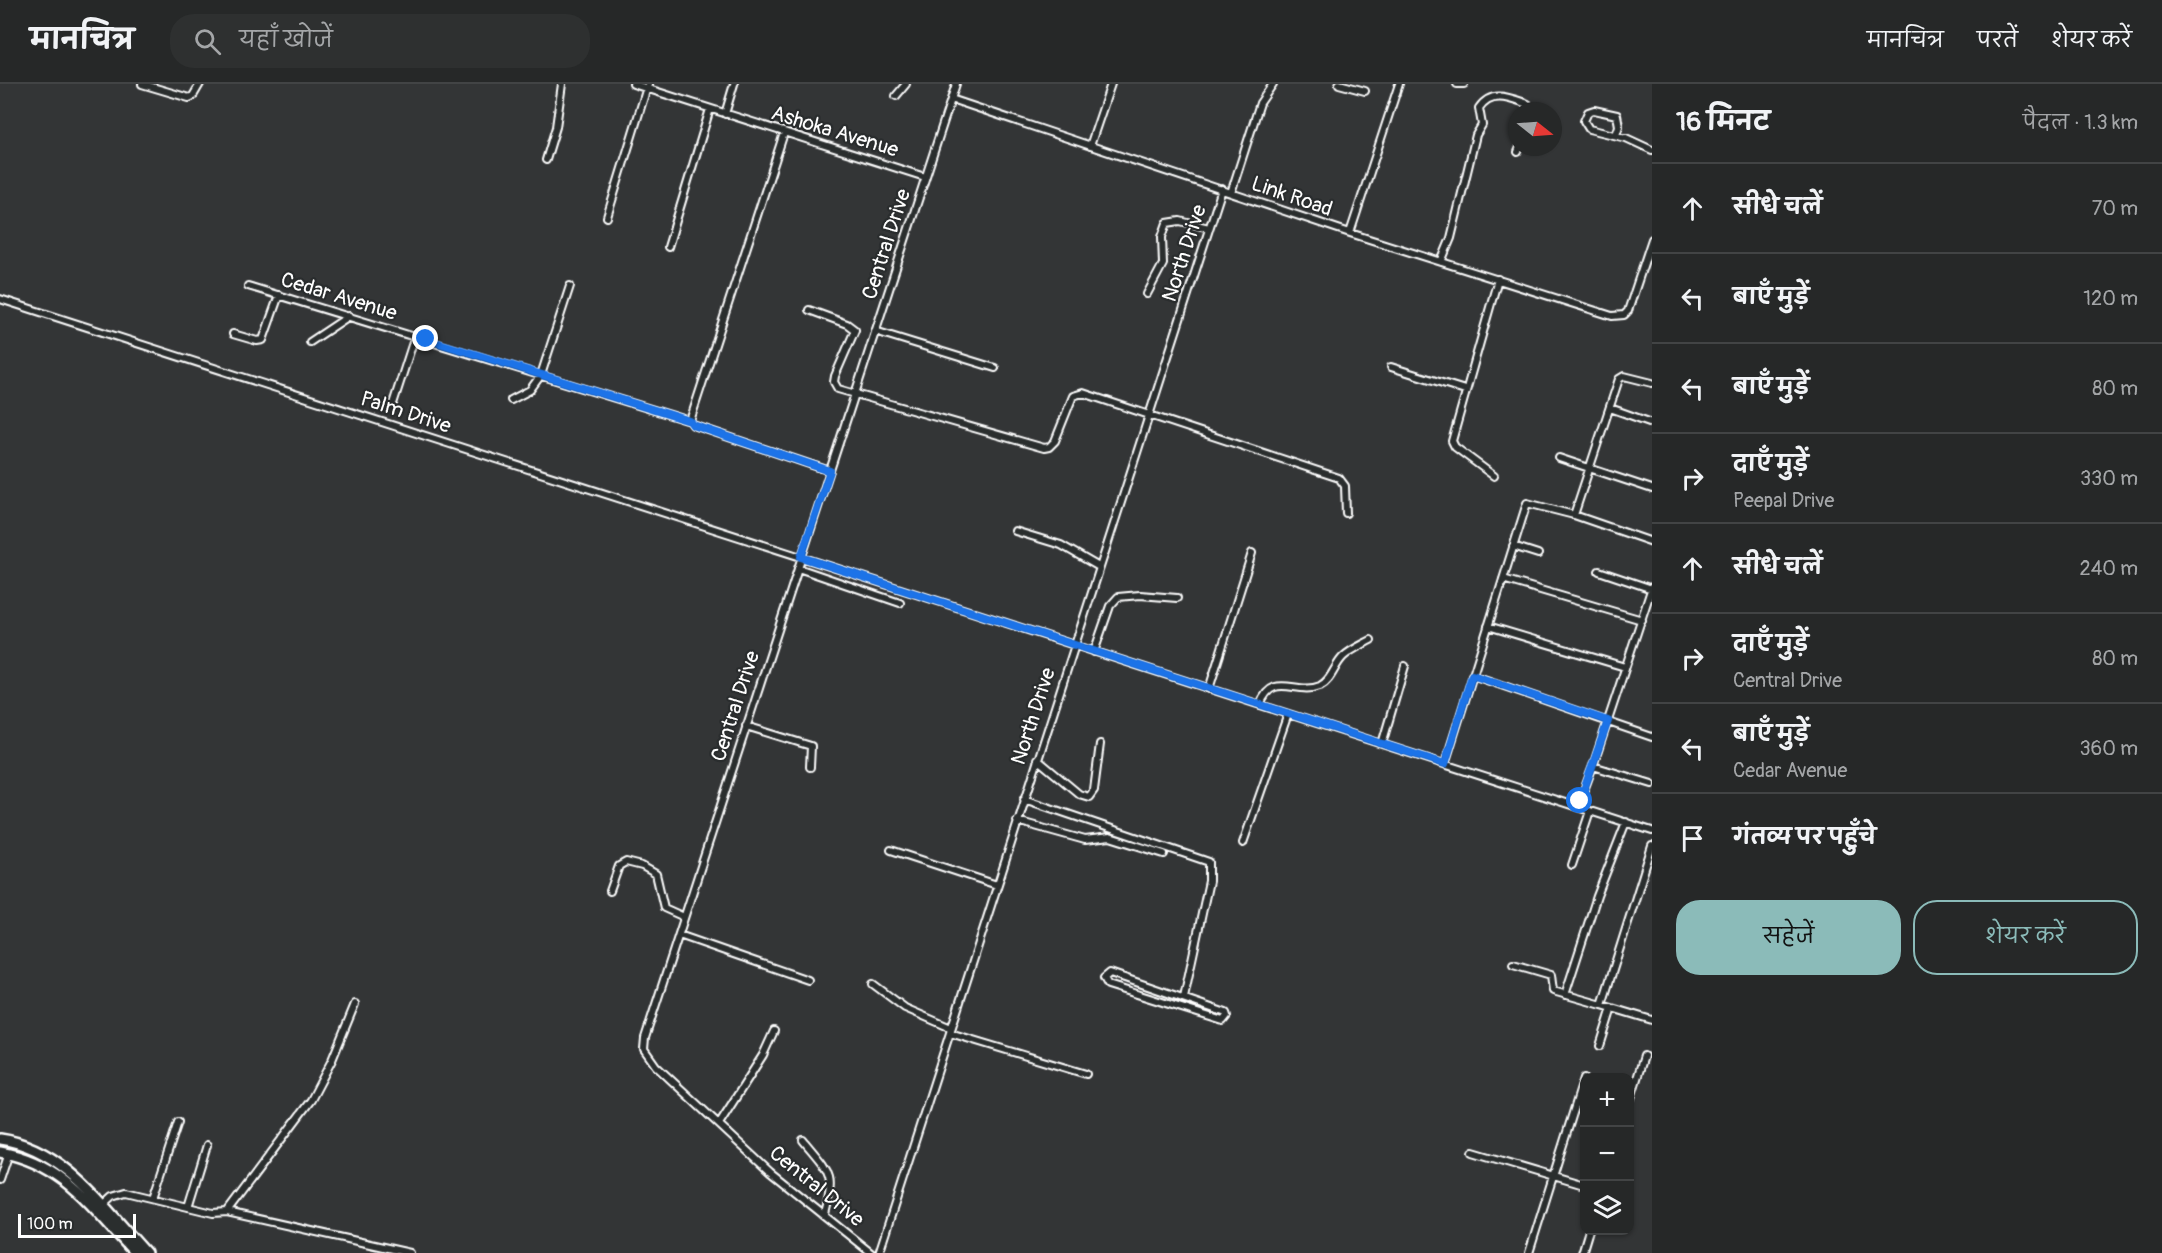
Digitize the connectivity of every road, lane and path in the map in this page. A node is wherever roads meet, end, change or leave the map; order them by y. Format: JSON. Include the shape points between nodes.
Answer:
{"nodes":[{"id":1,"x":142,"y":84,"type":"edge"},
{"id":2,"x":200,"y":84,"type":"edge"},
{"id":3,"x":562,"y":84,"type":"edge"},
{"id":4,"x":633,"y":84,"type":"edge"},
{"id":5,"x":734,"y":84,"type":"edge"},
{"id":6,"x":906,"y":84,"type":"edge"},
{"id":7,"x":956,"y":84,"type":"edge"},
{"id":8,"x":1111,"y":84,"type":"edge"},
{"id":9,"x":1273,"y":84,"type":"edge"},
{"id":10,"x":1339,"y":84,"type":"edge"},
{"id":11,"x":1399,"y":84,"type":"edge"},
{"id":12,"x":1457,"y":84,"type":"edge"},
{"id":13,"x":1464,"y":84,"type":"edge"},
{"id":14,"x":648,"y":86,"type":"edge"},
{"id":15,"x":1365,"y":91,"type":"dead end"},
{"id":16,"x":896,"y":96,"type":"dead end"},
{"id":17,"x":951,"y":99,"type":"junction"},
{"id":18,"x":1521,"y":102,"type":"edge"},
{"id":19,"x":710,"y":109,"type":"junction"},
{"id":20,"x":725,"y":114,"type":"junction"},
{"id":21,"x":784,"y":133,"type":"junction"},
{"id":22,"x":1616,"y":135,"type":"junction"},
{"id":23,"x":1090,"y":146,"type":"junction"},
{"id":24,"x":1652,"y":150,"type":"edge"},
{"id":25,"x":546,"y":160,"type":"dead end"},
{"id":26,"x":925,"y":177,"type":"junction"},
{"id":27,"x":1222,"y":189,"type":"junction"},
{"id":28,"x":1231,"y":193,"type":"junction"},
{"id":29,"x":607,"y":217,"type":"dead end"},
{"id":30,"x":1209,"y":228,"type":"junction"},
{"id":31,"x":1350,"y":233,"type":"junction"},
{"id":32,"x":1652,"y":239,"type":"edge"},
{"id":33,"x":668,"y":247,"type":"dead end"},
{"id":34,"x":1441,"y":262,"type":"junction"},
{"id":35,"x":1498,"y":279,"type":"junction"},
{"id":36,"x":248,"y":286,"type":"dead end"},
{"id":37,"x":570,"y":286,"type":"dead end"},
{"id":38,"x":1147,"y":294,"type":"dead end"},
{"id":39,"x":279,"y":295,"type":"junction"},
{"id":40,"x":0,"y":299,"type":"edge"},
{"id":41,"x":809,"y":310,"type":"dead end"},
{"id":42,"x":349,"y":316,"type":"junction"},
{"id":43,"x":875,"y":331,"type":"junction"},
{"id":44,"x":233,"y":334,"type":"dead end"},
{"id":45,"x":415,"y":336,"type":"junction"},
{"id":46,"x":310,"y":342,"type":"dead end"},
{"id":47,"x":1391,"y":367,"type":"dead end"},
{"id":48,"x":994,"y":368,"type":"dead end"},
{"id":49,"x":541,"y":375,"type":"junction"},
{"id":50,"x":1652,"y":382,"type":"edge"},
{"id":51,"x":1465,"y":390,"type":"junction"},
{"id":52,"x":854,"y":395,"type":"junction"},
{"id":53,"x":511,"y":400,"type":"dead end"},
{"id":54,"x":392,"y":407,"type":"dead end"},
{"id":55,"x":1610,"y":408,"type":"junction"},
{"id":56,"x":1148,"y":416,"type":"junction"},
{"id":57,"x":690,"y":421,"type":"junction"},
{"id":58,"x":1652,"y":423,"type":"edge"},
{"id":59,"x":1559,"y":458,"type":"dead end"},
{"id":60,"x":1589,"y":468,"type":"junction"},
{"id":61,"x":830,"y":471,"type":"junction"},
{"id":62,"x":1494,"y":476,"type":"dead end"},
{"id":63,"x":1652,"y":489,"type":"edge"},
{"id":64,"x":1346,"y":513,"type":"dead end"},
{"id":65,"x":1574,"y":515,"type":"junction"},
{"id":66,"x":1015,"y":531,"type":"dead end"},
{"id":67,"x":1652,"y":542,"type":"edge"},
{"id":68,"x":1513,"y":546,"type":"junction"},
{"id":69,"x":1252,"y":553,"type":"dead end"},
{"id":70,"x":1539,"y":554,"type":"dead end"},
{"id":71,"x":801,"y":557,"type":"junction"},
{"id":72,"x":1099,"y":567,"type":"junction"},
{"id":73,"x":798,"y":568,"type":"junction"},
{"id":74,"x":1599,"y":571,"type":"dead end"},
{"id":75,"x":1503,"y":579,"type":"junction"},
{"id":76,"x":1652,"y":588,"type":"edge"},
{"id":77,"x":1177,"y":598,"type":"dead end"},
{"id":78,"x":900,"y":603,"type":"dead end"},
{"id":79,"x":1642,"y":620,"type":"junction"},
{"id":80,"x":1488,"y":626,"type":"junction"},
{"id":81,"x":1371,"y":640,"type":"dead end"},
{"id":82,"x":1073,"y":645,"type":"junction"},
{"id":83,"x":1094,"y":652,"type":"junction"},
{"id":84,"x":1406,"y":666,"type":"dead end"},
{"id":85,"x":1626,"y":667,"type":"junction"},
{"id":86,"x":1472,"y":675,"type":"junction"},
{"id":87,"x":1209,"y":689,"type":"junction"},
{"id":88,"x":1260,"y":705,"type":"junction"},
{"id":89,"x":1288,"y":714,"type":"junction"},
{"id":90,"x":1608,"y":721,"type":"junction"},
{"id":91,"x":747,"y":726,"type":"junction"},
{"id":92,"x":1652,"y":737,"type":"edge"},
{"id":93,"x":1101,"y":744,"type":"dead end"},
{"id":94,"x":1382,"y":744,"type":"junction"},
{"id":95,"x":1037,"y":759,"type":"junction"},
{"id":96,"x":1445,"y":764,"type":"junction"},
{"id":97,"x":810,"y":766,"type":"dead end"},
{"id":98,"x":1593,"y":766,"type":"junction"},
{"id":99,"x":1652,"y":784,"type":"edge"},
{"id":100,"x":1024,"y":799,"type":"junction"},
{"id":101,"x":1580,"y":801,"type":"dead end"},
{"id":102,"x":1590,"y":812,"type":"junction"},
{"id":103,"x":1017,"y":821,"type":"junction"},
{"id":104,"x":1626,"y":822,"type":"junction"},
{"id":105,"x":1652,"y":831,"type":"edge"},
{"id":106,"x":1243,"y":843,"type":"dead end"},
{"id":107,"x":1652,"y":846,"type":"edge"},
{"id":108,"x":891,"y":850,"type":"dead end"},
{"id":109,"x":1164,"y":854,"type":"dead end"},
{"id":110,"x":1572,"y":865,"type":"dead end"},
{"id":111,"x":997,"y":885,"type":"junction"},
{"id":112,"x":610,"y":891,"type":"dead end"},
{"id":113,"x":684,"y":917,"type":"junction"},
{"id":114,"x":678,"y":935,"type":"junction"},
{"id":115,"x":1513,"y":964,"type":"dead end"},
{"id":116,"x":808,"y":980,"type":"dead end"},
{"id":117,"x":873,"y":984,"type":"dead end"},
{"id":118,"x":1565,"y":995,"type":"junction"},
{"id":119,"x":1184,"y":997,"type":"junction"},
{"id":120,"x":355,"y":1004,"type":"dead end"},
{"id":121,"x":1602,"y":1005,"type":"junction"},
{"id":122,"x":1612,"y":1008,"type":"junction"},
{"id":123,"x":1652,"y":1020,"type":"edge"},
{"id":124,"x":951,"y":1030,"type":"junction"},
{"id":125,"x":774,"y":1031,"type":"dead end"},
{"id":126,"x":1600,"y":1046,"type":"dead end"},
{"id":127,"x":1644,"y":1056,"type":"dead end"},
{"id":128,"x":1086,"y":1074,"type":"dead end"},
{"id":129,"x":1634,"y":1086,"type":"edge"},
{"id":130,"x":1580,"y":1090,"type":"edge"},
{"id":131,"x":178,"y":1122,"type":"dead end"},
{"id":132,"x":719,"y":1124,"type":"junction"},
{"id":133,"x":0,"y":1139,"type":"edge"},
{"id":134,"x":803,"y":1140,"type":"dead end"},
{"id":135,"x":207,"y":1145,"type":"dead end"},
{"id":136,"x":1473,"y":1152,"type":"dead end"},
{"id":137,"x":4,"y":1153,"type":"edge"},
{"id":138,"x":1552,"y":1176,"type":"junction"},
{"id":139,"x":0,"y":1180,"type":"edge"},
{"id":140,"x":1580,"y":1184,"type":"edge"},
{"id":141,"x":153,"y":1198,"type":"junction"},
{"id":142,"x":188,"y":1207,"type":"junction"},
{"id":143,"x":99,"y":1209,"type":"junction"},
{"id":144,"x":227,"y":1212,"type":"junction"},
{"id":145,"x":825,"y":1214,"type":"junction"},
{"id":146,"x":1587,"y":1235,"type":"edge"},
{"id":147,"x":135,"y":1253,"type":"edge"},
{"id":148,"x":146,"y":1253,"type":"edge"},
{"id":149,"x":406,"y":1253,"type":"edge"},
{"id":150,"x":871,"y":1253,"type":"edge"},
{"id":151,"x":879,"y":1253,"type":"edge"},
{"id":152,"x":1529,"y":1253,"type":"edge"},
{"id":153,"x":1582,"y":1253,"type":"edge"}],
"edges":[{"from":1,"to":2,"type":"street","via":[[189,98]]},
{"from":3,"to":25,"type":"street"},
{"from":4,"to":14,"type":"street","name":"Ashoka Avenue"},
{"from":5,"to":20,"type":"street"},
{"from":6,"to":16,"type":"street"},
{"from":7,"to":17,"type":"street","name":"Central Drive"},
{"from":8,"to":23,"type":"street"},
{"from":9,"to":28,"type":"street","via":[[1260,103]]},
{"from":10,"to":15,"type":"street"},
{"from":11,"to":31,"type":"street"},
{"from":12,"to":13,"type":"street"},
{"from":14,"to":19,"type":"street","name":"Ashoka Avenue"},
{"from":14,"to":29,"type":"street"},
{"from":17,"to":23,"type":"street","name":"Link Road"},
{"from":17,"to":26,"type":"street","name":"Central Drive"},
{"from":18,"to":34,"type":"street","via":[[1497,95],[1479,108],[1482,125]]},
{"from":19,"to":20,"type":"street","name":"Ashoka Avenue"},
{"from":19,"to":33,"type":"street"},
{"from":20,"to":21,"type":"street","name":"Ashoka Avenue"},
{"from":21,"to":26,"type":"street","name":"Ashoka Avenue"},
{"from":21,"to":57,"type":"street"},
{"from":22,"to":22,"type":"street","via":[[1617,115],[1588,112],[1586,127]]},
{"from":22,"to":24,"type":"street"},
{"from":23,"to":27,"type":"street","name":"Link Road"},
{"from":26,"to":43,"type":"street","name":"Central Drive"},
{"from":27,"to":28,"type":"street","name":"Link Road"},
{"from":27,"to":30,"type":"street","name":"North Drive"},
{"from":28,"to":31,"type":"street","name":"Link Road"},
{"from":30,"to":38,"type":"street","via":[[1180,221],[1167,223],[1162,237],[1163,264]]},
{"from":30,"to":56,"type":"street","name":"North Drive"},
{"from":31,"to":34,"type":"street","name":"Link Road"},
{"from":32,"to":35,"type":"street","name":"Link Road","via":[[1624,315],[1612,316]]},
{"from":34,"to":35,"type":"street","name":"Link Road"},
{"from":35,"to":51,"type":"street"},
{"from":36,"to":39,"type":"street","name":"Cedar Avenue"},
{"from":37,"to":49,"type":"street"},
{"from":39,"to":42,"type":"street","name":"Cedar Avenue"},
{"from":39,"to":44,"type":"street","via":[[263,340]]},
{"from":40,"to":71,"type":"street","name":"Palm Drive"},
{"from":41,"to":52,"type":"street","via":[[855,330],[834,382],[838,389]]},
{"from":42,"to":45,"type":"street","name":"Cedar Avenue"},
{"from":42,"to":46,"type":"street"},
{"from":43,"to":48,"type":"street"},
{"from":43,"to":52,"type":"street","name":"Central Drive"},
{"from":45,"to":49,"type":"street","name":"Cedar Avenue"},
{"from":45,"to":54,"type":"street"},
{"from":47,"to":51,"type":"street"},
{"from":49,"to":53,"type":"street","via":[[530,390]]},
{"from":49,"to":57,"type":"street","name":"Cedar Avenue"},
{"from":50,"to":55,"type":"street","via":[[1622,376]]},
{"from":51,"to":62,"type":"street","via":[[1452,441]]},
{"from":52,"to":56,"type":"street","via":[[1044,448],[1055,441],[1076,393]]},
{"from":52,"to":61,"type":"street","name":"Central Drive"},
{"from":55,"to":58,"type":"street"},
{"from":55,"to":60,"type":"street"},
{"from":56,"to":64,"type":"street","via":[[1339,478],[1344,482]]},
{"from":56,"to":72,"type":"street","name":"North Drive"},
{"from":57,"to":61,"type":"street","name":"Cedar Avenue"},
{"from":59,"to":60,"type":"street"},
{"from":60,"to":63,"type":"street"},
{"from":60,"to":65,"type":"street"},
{"from":61,"to":71,"type":"street","name":"Central Drive"},
{"from":65,"to":67,"type":"street"},
{"from":65,"to":68,"type":"street","via":[[1528,502]]},
{"from":66,"to":72,"type":"street","via":[[1060,545]]},
{"from":68,"to":70,"type":"street"},
{"from":68,"to":75,"type":"street"},
{"from":69,"to":87,"type":"street"},
{"from":71,"to":73,"type":"street","name":"Central Drive"},
{"from":71,"to":82,"type":"street","name":"Palm Drive"},
{"from":72,"to":82,"type":"street","name":"North Drive"},
{"from":73,"to":78,"type":"street"},
{"from":73,"to":91,"type":"street","name":"Central Drive"},
{"from":74,"to":76,"type":"street"},
{"from":75,"to":79,"type":"street"},
{"from":75,"to":80,"type":"street"},
{"from":76,"to":79,"type":"street"},
{"from":77,"to":83,"type":"street","via":[[1118,597],[1110,606]]},
{"from":79,"to":85,"type":"street"},
{"from":80,"to":85,"type":"street"},
{"from":80,"to":86,"type":"street"},
{"from":81,"to":88,"type":"street","via":[[1347,653],[1319,686],[1279,686],[1266,692]]},
{"from":82,"to":83,"type":"street","name":"Palm Drive"},
{"from":82,"to":95,"type":"street","name":"North Drive"},
{"from":83,"to":87,"type":"street","name":"Palm Drive"},
{"from":84,"to":94,"type":"street"},
{"from":85,"to":90,"type":"street"},
{"from":86,"to":90,"type":"street"},
{"from":86,"to":96,"type":"street"},
{"from":87,"to":88,"type":"street","name":"Palm Drive"},
{"from":88,"to":89,"type":"street","name":"Palm Drive"},
{"from":89,"to":94,"type":"street","name":"Palm Drive"},
{"from":89,"to":106,"type":"street"},
{"from":90,"to":92,"type":"street"},
{"from":90,"to":98,"type":"street"},
{"from":91,"to":97,"type":"street","via":[[811,746]]},
{"from":91,"to":113,"type":"street","name":"Central Drive"},
{"from":93,"to":95,"type":"street","via":[[1094,790],[1089,797],[1079,794]]},
{"from":94,"to":96,"type":"street","name":"Palm Drive"},
{"from":95,"to":100,"type":"street","name":"North Drive"},
{"from":96,"to":102,"type":"street","name":"Palm Drive"},
{"from":98,"to":99,"type":"street"},
{"from":98,"to":101,"type":"street"},
{"from":100,"to":103,"type":"street","name":"North Drive"},
{"from":100,"to":119,"type":"street","via":[[1209,862],[1209,881]]},
{"from":102,"to":104,"type":"street","name":"Palm Drive"},
{"from":102,"to":110,"type":"street"},
{"from":103,"to":109,"type":"street","via":[[1085,840],[1110,837]]},
{"from":103,"to":111,"type":"street","name":"North Drive"},
{"from":104,"to":105,"type":"street","name":"Palm Drive"},
{"from":104,"to":118,"type":"street"},
{"from":107,"to":121,"type":"street"},
{"from":108,"to":111,"type":"street"},
{"from":111,"to":124,"type":"street","name":"North Drive"},
{"from":112,"to":113,"type":"street","via":[[619,866],[626,862],[642,866],[656,874],[664,908]]},
{"from":113,"to":114,"type":"street","name":"Central Drive"},
{"from":114,"to":116,"type":"street"},
{"from":114,"to":132,"type":"street","name":"Central Drive","via":[[644,1049],[656,1066]]},
{"from":115,"to":118,"type":"street","via":[[1551,975],[1552,991]]},
{"from":117,"to":124,"type":"street","via":[[905,1008]]},
{"from":118,"to":121,"type":"street"},
{"from":119,"to":119,"type":"street","via":[[1226,1013],[1226,1019],[1108,985],[1104,978],[1110,973]]},
{"from":120,"to":144,"type":"street","via":[[311,1100]]},
{"from":121,"to":122,"type":"street"},
{"from":122,"to":123,"type":"street"},
{"from":122,"to":126,"type":"street"},
{"from":124,"to":128,"type":"street"},
{"from":124,"to":151,"type":"street","name":"North Drive"},
{"from":125,"to":132,"type":"street"},
{"from":127,"to":129,"type":"street"},
{"from":130,"to":138,"type":"street"},
{"from":131,"to":141,"type":"street"},
{"from":132,"to":145,"type":"street","name":"Central Drive"},
{"from":133,"to":143,"type":"main road","via":[[40,1150],[67,1167]]},
{"from":134,"to":145,"type":"street","via":[[830,1174],[831,1192]]},
{"from":135,"to":142,"type":"street"},
{"from":136,"to":138,"type":"street"},
{"from":137,"to":139,"type":"street"},
{"from":137,"to":143,"type":"main road","via":[[36,1161],[62,1176]]},
{"from":138,"to":140,"type":"street"},
{"from":138,"to":152,"type":"street"},
{"from":141,"to":142,"type":"street"},
{"from":141,"to":143,"type":"street","via":[[122,1192]]},
{"from":142,"to":144,"type":"street","via":[[217,1214]]},
{"from":143,"to":147,"type":"main road"},
{"from":143,"to":148,"type":"main road"},
{"from":144,"to":149,"type":"street"},
{"from":145,"to":150,"type":"street","name":"Central Drive"},
{"from":146,"to":153,"type":"street"}]}
